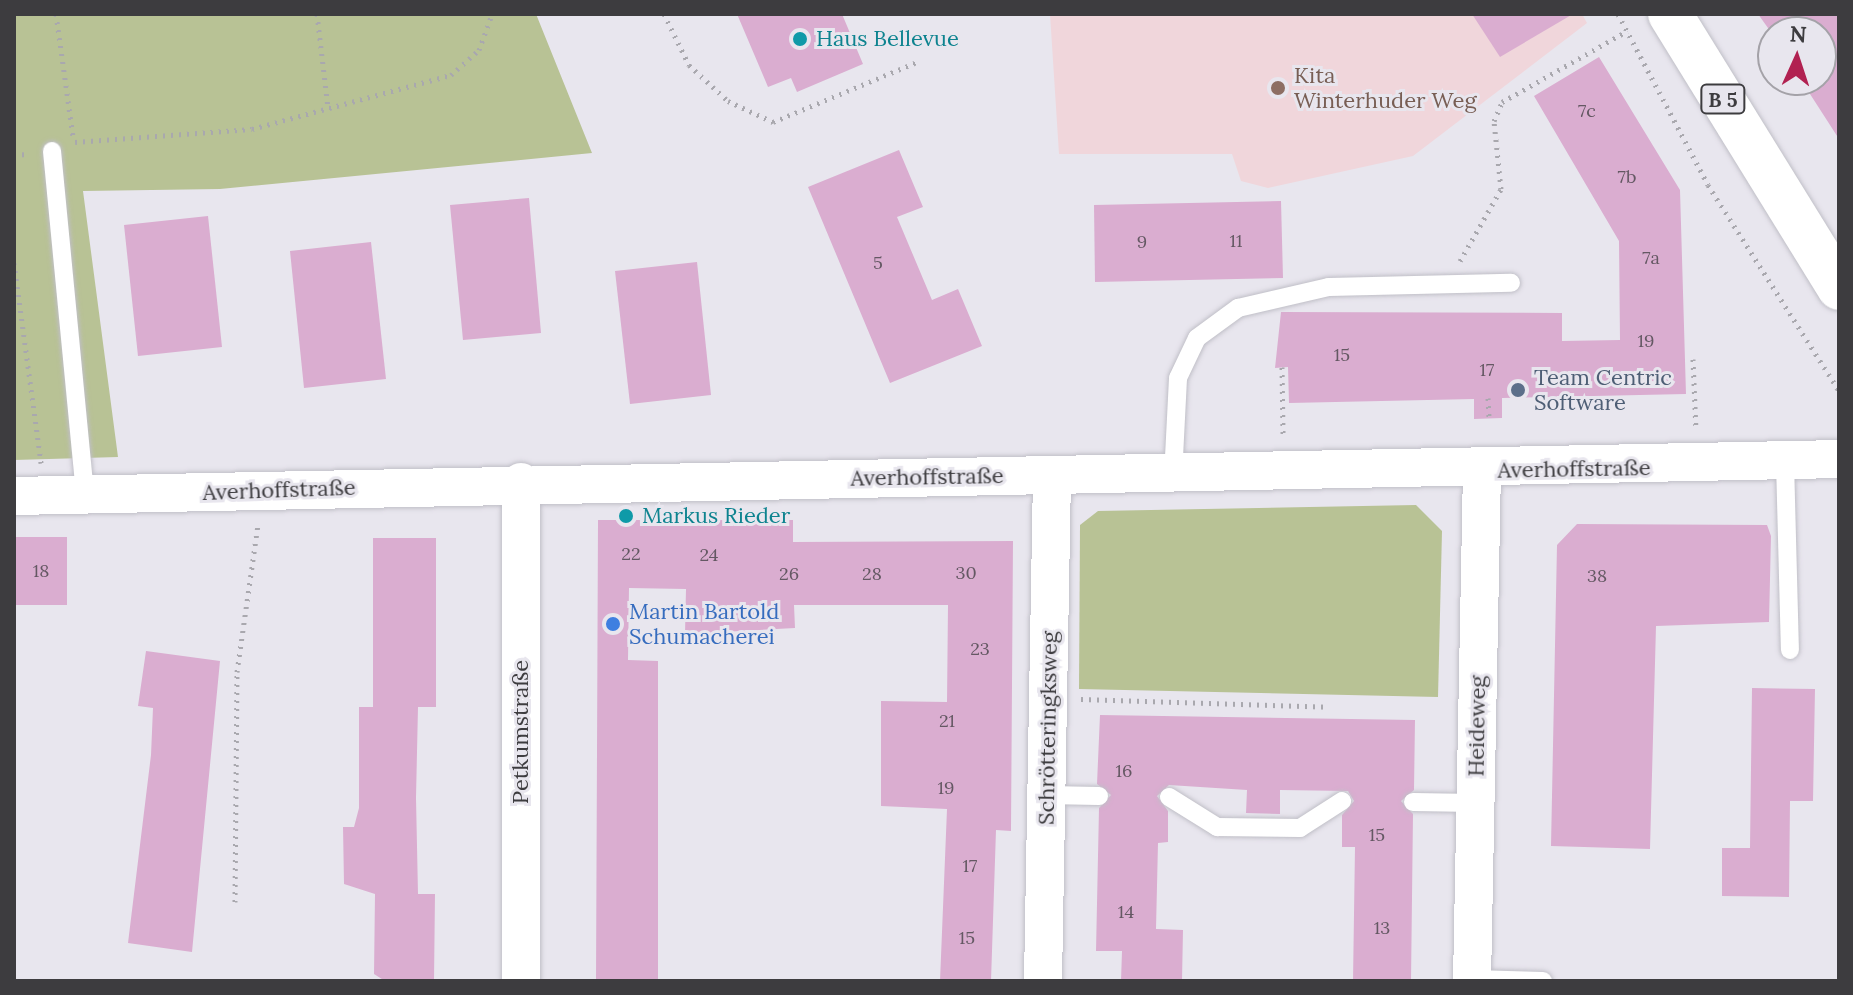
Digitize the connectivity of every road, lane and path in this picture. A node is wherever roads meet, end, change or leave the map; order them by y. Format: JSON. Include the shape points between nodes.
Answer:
{"nodes":[{"id":1,"x":56,"y":14,"type":"edge"},
{"id":2,"x":317,"y":14,"type":"edge"},
{"id":3,"x":492,"y":14,"type":"edge"},
{"id":4,"x":664,"y":14,"type":"edge"},
{"id":5,"x":1618,"y":14,"type":"edge"},
{"id":6,"x":1670,"y":14,"type":"edge"},
{"id":7,"x":1627,"y":31,"type":"junction"},
{"id":8,"x":917,"y":62,"type":"dead end"},
{"id":9,"x":328,"y":108,"type":"junction"},
{"id":10,"x":74,"y":142,"type":"junction"},
{"id":11,"x":52,"y":151,"type":"junction"},
{"id":12,"x":14,"y":155,"type":"edge"},
{"id":13,"x":14,"y":263,"type":"edge"},
{"id":14,"x":1511,"y":283,"type":"dead end"},
{"id":15,"x":1453,"y":285,"type":"junction"},
{"id":16,"x":1839,"y":288,"type":"edge"},
{"id":17,"x":1693,"y":359,"type":"dead end"},
{"id":18,"x":1282,"y":367,"type":"dead end"},
{"id":19,"x":1839,"y":391,"type":"edge"},
{"id":20,"x":1488,"y":398,"type":"dead end"},
{"id":21,"x":1489,"y":418,"type":"dead end"},
{"id":22,"x":1839,"y":459,"type":"edge"},
{"id":23,"x":1785,"y":462,"type":"junction"},
{"id":24,"x":1698,"y":466,"type":"junction"},
{"id":25,"x":1482,"y":471,"type":"junction"},
{"id":26,"x":1285,"y":474,"type":"junction"},
{"id":27,"x":1052,"y":475,"type":"junction"},
{"id":28,"x":1173,"y":477,"type":"junction"},
{"id":29,"x":521,"y":482,"type":"junction"},
{"id":30,"x":262,"y":490,"type":"junction"},
{"id":31,"x":85,"y":495,"type":"junction"},
{"id":32,"x":28,"y":496,"type":"edge"},
{"id":33,"x":1790,"y":650,"type":"dead end"},
{"id":34,"x":1048,"y":698,"type":"junction"},
{"id":35,"x":1329,"y":707,"type":"dead end"},
{"id":36,"x":1047,"y":795,"type":"junction"},
{"id":37,"x":1099,"y":796,"type":"dead end"},
{"id":38,"x":1169,"y":797,"type":"dead end"},
{"id":39,"x":1342,"y":801,"type":"dead end"},
{"id":40,"x":1413,"y":802,"type":"dead end"},
{"id":41,"x":1475,"y":803,"type":"junction"},
{"id":42,"x":235,"y":902,"type":"dead end"},
{"id":43,"x":1472,"y":980,"type":"edge"},
{"id":44,"x":521,"y":981,"type":"edge"},
{"id":45,"x":1043,"y":981,"type":"edge"},
{"id":46,"x":1543,"y":981,"type":"edge"}],
"edges":[{"from":1,"to":10,"type":"path"},
{"from":2,"to":9,"type":"path"},
{"from":3,"to":9,"type":"path","via":[[479,50],[451,75]]},
{"from":4,"to":8,"type":"path","via":[[689,65],[728,101],[773,122]]},
{"from":5,"to":7,"type":"path"},
{"from":6,"to":16,"type":"main road","number":"B 5"},
{"from":7,"to":15,"type":"path","via":[[1502,102],[1494,121],[1501,189],[1464,251]]},
{"from":7,"to":19,"type":"path","via":[[1708,185]]},
{"from":9,"to":10,"type":"path","via":[[252,129]]},
{"from":10,"to":11,"type":"path"},
{"from":11,"to":12,"type":"path"},
{"from":11,"to":31,"type":"lane"},
{"from":13,"to":32,"type":"path"},
{"from":14,"to":15,"type":"lane"},
{"from":15,"to":28,"type":"lane","via":[[1329,287],[1238,308],[1197,338],[1178,378]]},
{"from":17,"to":24,"type":"path"},
{"from":18,"to":26,"type":"path"},
{"from":20,"to":21,"type":"path"},
{"from":22,"to":23,"type":"street","name":"Averhoffstraße"},
{"from":23,"to":24,"type":"street","name":"Averhoffstraße"},
{"from":23,"to":33,"type":"lane"},
{"from":24,"to":25,"type":"street","name":"Averhoffstraße"},
{"from":25,"to":26,"type":"street","name":"Averhoffstraße"},
{"from":25,"to":41,"type":"street","name":"Heideweg"},
{"from":26,"to":28,"type":"street","name":"Averhoffstraße"},
{"from":27,"to":28,"type":"street","name":"Averhoffstraße"},
{"from":27,"to":29,"type":"street","name":"Averhoffstraße"},
{"from":27,"to":34,"type":"street","name":"Schrötteringksweg"},
{"from":29,"to":30,"type":"street","name":"Averhoffstraße"},
{"from":29,"to":44,"type":"street","name":"Petkumstraße"},
{"from":30,"to":31,"type":"street","name":"Averhoffstraße"},
{"from":30,"to":42,"type":"path","via":[[237,672]]},
{"from":31,"to":32,"type":"street","name":"Averhoffstraße"},
{"from":34,"to":35,"type":"path"},
{"from":34,"to":36,"type":"street","name":"Schrötteringksweg"},
{"from":36,"to":37,"type":"lane"},
{"from":36,"to":45,"type":"street","name":"Schrötteringksweg"},
{"from":38,"to":39,"type":"lane","via":[[1231,827],[1300,828]]},
{"from":40,"to":41,"type":"lane"},
{"from":41,"to":43,"type":"street","name":"Heideweg"},
{"from":43,"to":46,"type":"lane"}]}
